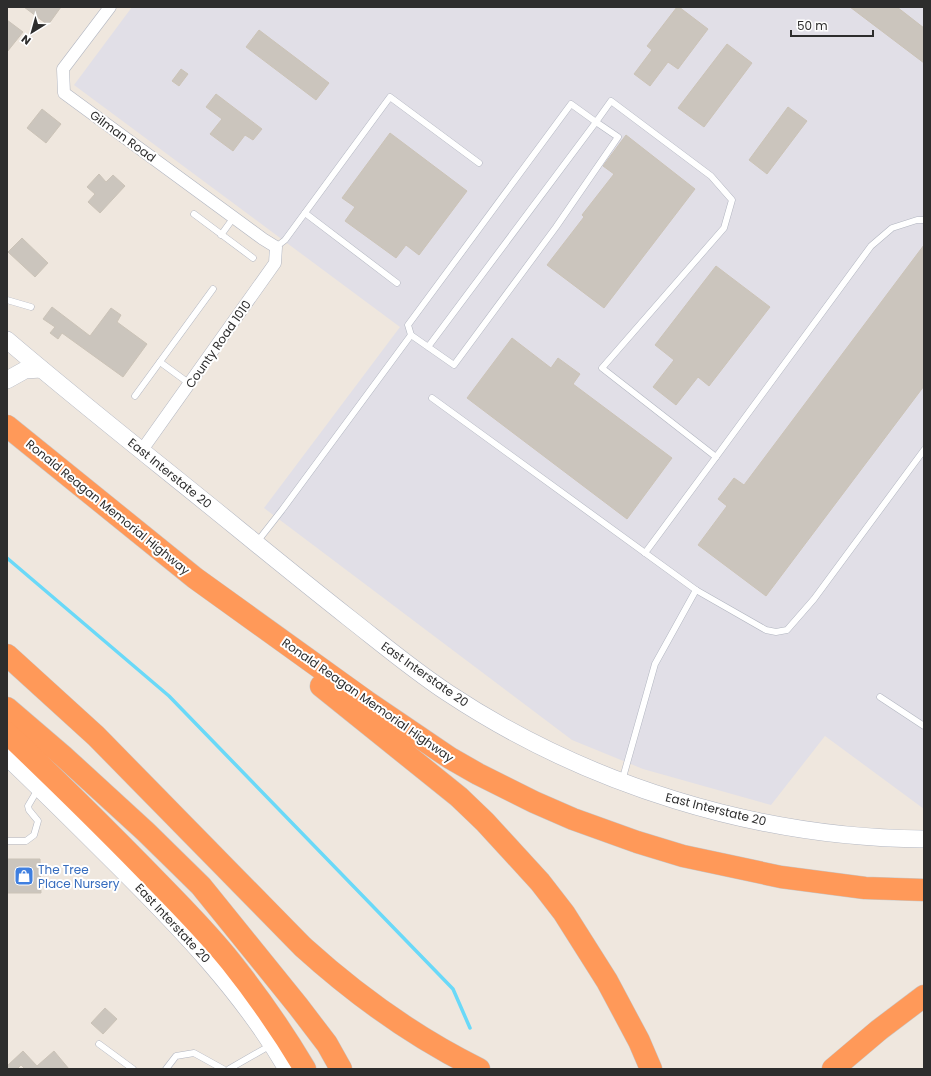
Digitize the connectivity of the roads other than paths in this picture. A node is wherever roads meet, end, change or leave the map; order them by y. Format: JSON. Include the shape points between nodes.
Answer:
{"nodes":[{"id":1,"x":110,"y":7,"type":"edge"},
{"id":2,"x":596,"y":122,"type":"junction"},
{"id":3,"x":480,"y":163,"type":"dead end"},
{"id":4,"x":194,"y":214,"type":"dead end"},
{"id":5,"x":304,"y":214,"type":"junction"},
{"id":6,"x":234,"y":217,"type":"junction"},
{"id":7,"x":924,"y":220,"type":"edge"},
{"id":8,"x":221,"y":235,"type":"junction"},
{"id":9,"x":276,"y":247,"type":"junction"},
{"id":10,"x":253,"y":258,"type":"dead end"},
{"id":11,"x":397,"y":283,"type":"dead end"},
{"id":12,"x":213,"y":289,"type":"dead end"},
{"id":13,"x":7,"y":300,"type":"edge"},
{"id":14,"x":31,"y":307,"type":"dead end"},
{"id":15,"x":411,"y":334,"type":"junction"},
{"id":16,"x":7,"y":340,"type":"edge"},
{"id":17,"x":428,"y":347,"type":"junction"},
{"id":18,"x":160,"y":362,"type":"junction"},
{"id":19,"x":41,"y":368,"type":"junction"},
{"id":20,"x":7,"y":380,"type":"edge"},
{"id":21,"x":190,"y":384,"type":"junction"},
{"id":22,"x":135,"y":396,"type":"dead end"},
{"id":23,"x":432,"y":398,"type":"dead end"},
{"id":24,"x":7,"y":426,"type":"edge"},
{"id":25,"x":142,"y":450,"type":"junction"},
{"id":26,"x":924,"y":450,"type":"edge"},
{"id":27,"x":716,"y":457,"type":"junction"},
{"id":28,"x":256,"y":543,"type":"junction"},
{"id":29,"x":645,"y":553,"type":"junction"},
{"id":30,"x":195,"y":578,"type":"junction"},
{"id":31,"x":696,"y":590,"type":"junction"},
{"id":32,"x":7,"y":655,"type":"edge"},
{"id":33,"x":880,"y":697,"type":"dead end"},
{"id":34,"x":7,"y":708,"type":"edge"},
{"id":35,"x":924,"y":726,"type":"edge"},
{"id":36,"x":7,"y":733,"type":"edge"},
{"id":37,"x":7,"y":757,"type":"edge"},
{"id":38,"x":622,"y":781,"type":"junction"},
{"id":39,"x":39,"y":787,"type":"junction"},
{"id":40,"x":924,"y":839,"type":"edge"},
{"id":41,"x":7,"y":841,"type":"edge"},
{"id":42,"x":924,"y":890,"type":"edge"},
{"id":43,"x":924,"y":996,"type":"edge"},
{"id":44,"x":99,"y":1044,"type":"dead end"},
{"id":45,"x":273,"y":1044,"type":"junction"},
{"id":46,"x":133,"y":1069,"type":"edge"},
{"id":47,"x":166,"y":1069,"type":"edge"},
{"id":48,"x":223,"y":1069,"type":"edge"},
{"id":49,"x":229,"y":1069,"type":"edge"},
{"id":50,"x":287,"y":1069,"type":"edge"},
{"id":51,"x":305,"y":1069,"type":"edge"},
{"id":52,"x":342,"y":1069,"type":"edge"},
{"id":53,"x":478,"y":1069,"type":"edge"},
{"id":54,"x":651,"y":1069,"type":"edge"},
{"id":55,"x":833,"y":1069,"type":"edge"}],
"edges":[{"from":1,"to":6,"type":"street","name":"Gilman Road","via":[[63,69],[64,93]]},
{"from":2,"to":15,"type":"lane","via":[[571,104],[408,325]]},
{"from":2,"to":17,"type":"lane"},
{"from":2,"to":17,"type":"lane","via":[[618,137],[556,227],[454,365]]},
{"from":2,"to":27,"type":"lane","via":[[611,100],[711,176],[732,200],[724,228],[602,368]]},
{"from":3,"to":5,"type":"lane","via":[[390,97]]},
{"from":4,"to":8,"type":"lane"},
{"from":5,"to":9,"type":"lane","via":[[285,240]]},
{"from":5,"to":11,"type":"lane"},
{"from":6,"to":8,"type":"lane"},
{"from":6,"to":9,"type":"street","name":"Gilman Road"},
{"from":7,"to":27,"type":"lane","via":[[892,228],[871,246]]},
{"from":8,"to":10,"type":"lane"},
{"from":9,"to":21,"type":"street","name":"County Road 1010","via":[[275,263]]},
{"from":12,"to":18,"type":"lane"},
{"from":13,"to":14,"type":"lane"},
{"from":15,"to":17,"type":"lane"},
{"from":15,"to":28,"type":"lane"},
{"from":16,"to":19,"type":"main road","name":"East Interstate 20"},
{"from":18,"to":21,"type":"lane"},
{"from":18,"to":22,"type":"lane"},
{"from":19,"to":20,"type":"main road","via":[[25,370]]},
{"from":19,"to":25,"type":"main road","name":"East Interstate 20"},
{"from":21,"to":25,"type":"street","name":"County Road 1010"},
{"from":23,"to":29,"type":"lane"},
{"from":24,"to":30,"type":"highway","name":"Ronald Reagan Memorial Highway"},
{"from":25,"to":28,"type":"main road","name":"East Interstate 20"},
{"from":26,"to":31,"type":"lane","via":[[814,598],[787,630],[766,630]]},
{"from":27,"to":29,"type":"lane"},
{"from":28,"to":38,"type":"main road","name":"East Interstate 20","via":[[448,693],[528,740],[578,764]]},
{"from":29,"to":31,"type":"lane"},
{"from":30,"to":42,"type":"highway","name":"Ronald Reagan Memorial Highway","via":[[417,737],[478,774],[573,819],[683,856],[774,876],[841,886]]},
{"from":30,"to":54,"type":"highway","via":[[303,672],[453,792],[485,822],[540,882],[564,913],[607,981]]},
{"from":31,"to":38,"type":"lane","via":[[655,664]]},
{"from":32,"to":53,"type":"highway","via":[[96,736],[328,970],[415,1034]]},
{"from":33,"to":35,"type":"lane"},
{"from":34,"to":52,"type":"highway","via":[[146,832],[201,886],[327,1044]]},
{"from":36,"to":51,"type":"highway","via":[[121,845],[216,945],[268,1010]]},
{"from":37,"to":39,"type":"main road","name":"East Interstate 20"},
{"from":38,"to":40,"type":"main road","name":"East Interstate 20","via":[[676,800],[767,823],[850,836]]},
{"from":39,"to":41,"type":"lane","via":[[28,806],[38,820],[34,836],[26,841]]},
{"from":39,"to":45,"type":"main road","name":"East Interstate 20","via":[[175,922],[222,977]]},
{"from":43,"to":55,"type":"highway"},
{"from":44,"to":46,"type":"lane"},
{"from":45,"to":49,"type":"lane"},
{"from":45,"to":50,"type":"main road","name":"East Interstate 20"},
{"from":47,"to":48,"type":"lane","via":[[176,1056],[194,1053]]}]}
